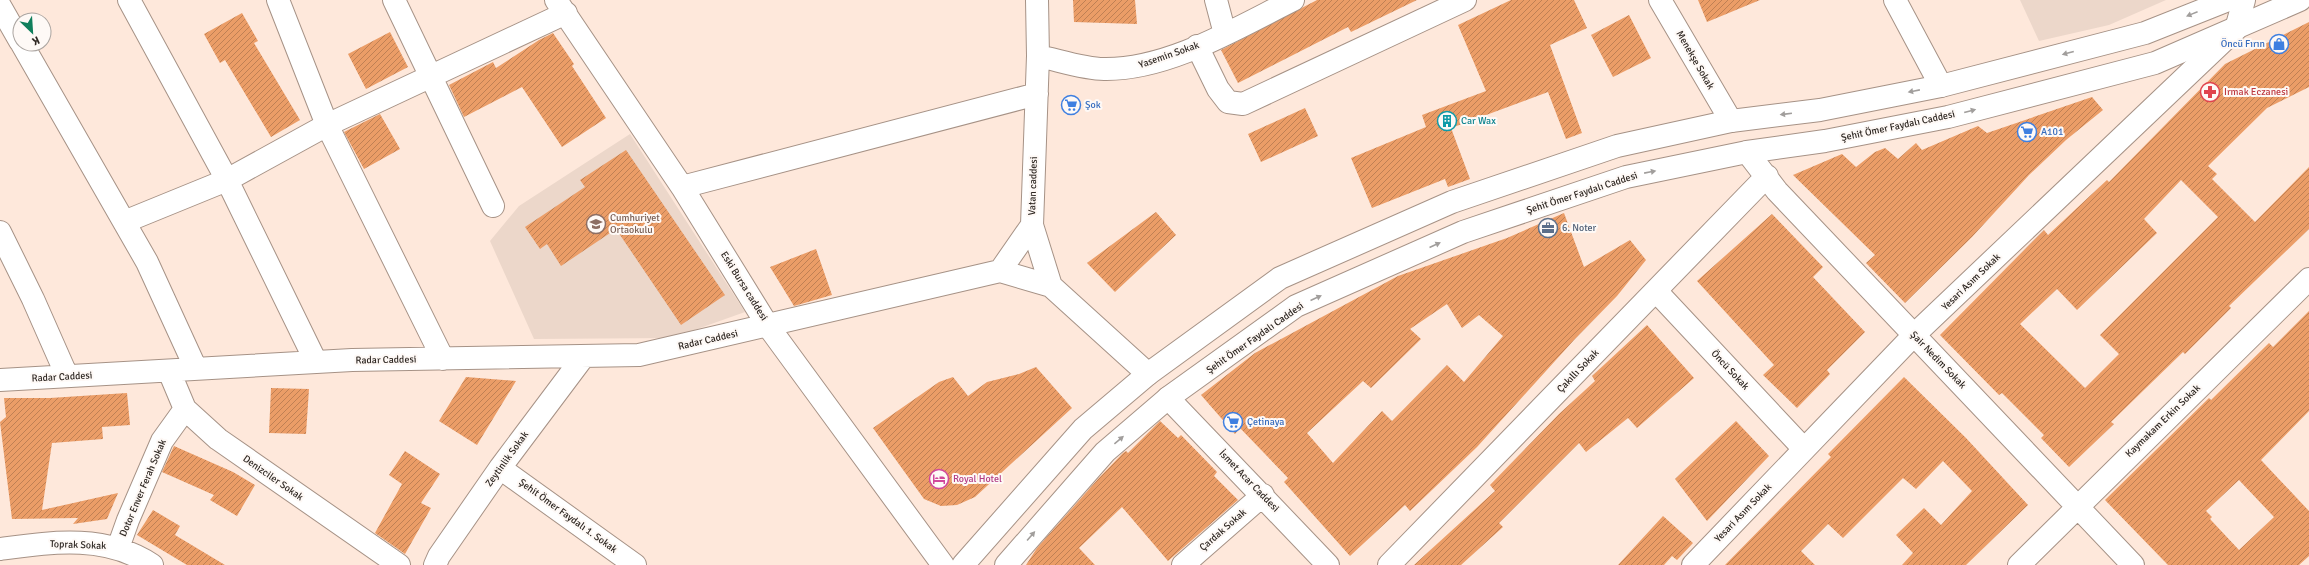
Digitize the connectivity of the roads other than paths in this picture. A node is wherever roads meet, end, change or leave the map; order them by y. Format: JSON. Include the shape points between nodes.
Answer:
{"nodes":[{"id":1,"x":129,"y":0,"type":"edge"},
{"id":2,"x":278,"y":0,"type":"edge"},
{"id":3,"x":394,"y":0,"type":"edge"},
{"id":4,"x":1037,"y":0,"type":"edge"},
{"id":5,"x":1216,"y":0,"type":"edge"},
{"id":6,"x":1293,"y":0,"type":"edge"},
{"id":7,"x":1465,"y":0,"type":"edge"},
{"id":8,"x":1660,"y":0,"type":"edge"},
{"id":9,"x":1895,"y":0,"type":"edge"},
{"id":10,"x":2228,"y":0,"type":"edge"},
{"id":11,"x":2244,"y":0,"type":"edge"},
{"id":12,"x":2300,"y":0,"type":"edge"},
{"id":13,"x":0,"y":6,"type":"edge"},
{"id":14,"x":561,"y":7,"type":"edge"},
{"id":15,"x":12,"y":27,"type":"edge"},
{"id":16,"x":2236,"y":29,"type":"junction"},
{"id":17,"x":1225,"y":34,"type":"junction"},
{"id":18,"x":1197,"y":46,"type":"junction"},
{"id":19,"x":27,"y":52,"type":"edge"},
{"id":20,"x":1038,"y":56,"type":"junction"},
{"id":21,"x":431,"y":76,"type":"junction"},
{"id":22,"x":1940,"y":86,"type":"junction"},
{"id":23,"x":1037,"y":94,"type":"junction"},
{"id":24,"x":1731,"y":121,"type":"junction"},
{"id":25,"x":326,"y":125,"type":"junction"},
{"id":26,"x":1748,"y":152,"type":"junction"},
{"id":27,"x":1767,"y":176,"type":"junction"},
{"id":28,"x":226,"y":180,"type":"junction"},
{"id":29,"x":682,"y":187,"type":"junction"},
{"id":30,"x":493,"y":206,"type":"dead end"},
{"id":31,"x":124,"y":222,"type":"junction"},
{"id":32,"x":1032,"y":225,"type":"junction"},
{"id":33,"x":0,"y":232,"type":"edge"},
{"id":34,"x":1000,"y":271,"type":"junction"},
{"id":35,"x":2309,"y":279,"type":"edge"},
{"id":36,"x":1051,"y":286,"type":"junction"},
{"id":37,"x":1656,"y":291,"type":"junction"},
{"id":38,"x":768,"y":326,"type":"junction"},
{"id":39,"x":1914,"y":335,"type":"junction"},
{"id":40,"x":584,"y":356,"type":"junction"},
{"id":41,"x":443,"y":359,"type":"junction"},
{"id":42,"x":316,"y":362,"type":"junction"},
{"id":43,"x":196,"y":369,"type":"junction"},
{"id":44,"x":169,"y":371,"type":"junction"},
{"id":45,"x":1148,"y":374,"type":"junction"},
{"id":46,"x":67,"y":376,"type":"junction"},
{"id":47,"x":0,"y":380,"type":"edge"},
{"id":48,"x":1168,"y":398,"type":"junction"},
{"id":49,"x":186,"y":409,"type":"junction"},
{"id":50,"x":1804,"y":449,"type":"junction"},
{"id":51,"x":500,"y":468,"type":"junction"},
{"id":52,"x":1263,"y":495,"type":"junction"},
{"id":53,"x":2076,"y":506,"type":"junction"},
{"id":54,"x":118,"y":548,"type":"junction"},
{"id":55,"x":0,"y":549,"type":"edge"},
{"id":56,"x":152,"y":565,"type":"edge"},
{"id":57,"x":399,"y":565,"type":"edge"},
{"id":58,"x":435,"y":565,"type":"edge"},
{"id":59,"x":635,"y":565,"type":"edge"},
{"id":60,"x":943,"y":565,"type":"edge"},
{"id":61,"x":963,"y":565,"type":"edge"},
{"id":62,"x":1006,"y":565,"type":"edge"},
{"id":63,"x":1183,"y":565,"type":"edge"},
{"id":64,"x":1328,"y":565,"type":"edge"},
{"id":65,"x":1389,"y":565,"type":"edge"},
{"id":66,"x":1693,"y":565,"type":"edge"},
{"id":67,"x":2019,"y":565,"type":"edge"},
{"id":68,"x":2132,"y":565,"type":"edge"}],
"edges":[{"from":1,"to":28,"type":"street"},
{"from":2,"to":25,"type":"street"},
{"from":3,"to":21,"type":"street"},
{"from":4,"to":20,"type":"street","name":"Vatan caddesi"},
{"from":5,"to":17,"type":"street"},
{"from":6,"to":17,"type":"street","name":"Yasemin Sokak"},
{"from":7,"to":18,"type":"street","via":[[1243,104],[1228,102],[1218,89]]},
{"from":8,"to":24,"type":"street","name":"Menekşe Sokak"},
{"from":9,"to":22,"type":"street"},
{"from":10,"to":22,"type":"street","one_way":true,"via":[[2145,33]]},
{"from":11,"to":16,"type":"street"},
{"from":12,"to":16,"type":"street","name":"Şehit Ömer Faydalı Caddesi"},
{"from":13,"to":15,"type":"street"},
{"from":14,"to":21,"type":"street"},
{"from":14,"to":29,"type":"street","name":"Eski Bursa caddesi"},
{"from":26,"to":16,"type":"street","name":"Şehit Ömer Faydalı Caddesi","one_way":true,"via":[[1825,142],[1948,117],[2155,63]]},
{"from":16,"to":39,"type":"street","name":"Yesari Asım Sokak"},
{"from":17,"to":18,"type":"street","name":"Yasemin Sokak"},
{"from":18,"to":20,"type":"street","name":"Yasemin Sokak","via":[[1138,66],[1103,69]]},
{"from":19,"to":31,"type":"street"},
{"from":20,"to":23,"type":"street","name":"Vatan caddesi"},
{"from":21,"to":25,"type":"street"},
{"from":21,"to":30,"type":"street"},
{"from":22,"to":24,"type":"street","one_way":true,"via":[[1820,110]]},
{"from":23,"to":29,"type":"street"},
{"from":23,"to":32,"type":"street","name":"Vatan caddesi"},
{"from":24,"to":45,"type":"street","via":[[1617,146],[1452,202],[1280,278]]},
{"from":25,"to":28,"type":"street"},
{"from":25,"to":41,"type":"street"},
{"from":26,"to":27,"type":"street","name":"Şair Nedim Sokak"},
{"from":48,"to":26,"type":"street","name":"Şehit Ömer Faydalı Caddesi","one_way":true,"via":[[1296,306],[1463,232],[1626,177]]},
{"from":27,"to":37,"type":"street","name":"Çakıllı Sokak"},
{"from":27,"to":39,"type":"street","name":"Şair Nedim Sokak","via":[[1777,191]]},
{"from":28,"to":31,"type":"street"},
{"from":28,"to":42,"type":"street"},
{"from":29,"to":38,"type":"street","name":"Eski Bursa caddesi"},
{"from":31,"to":43,"type":"street","via":[[147,262]]},
{"from":32,"to":34,"type":"street"},
{"from":32,"to":36,"type":"street","name":"Vatan caddesi"},
{"from":33,"to":46,"type":"street"},
{"from":34,"to":36,"type":"street"},
{"from":34,"to":38,"type":"street","name":"Radar Caddesi"},
{"from":35,"to":53,"type":"street","name":"Kaymakam Erkin Sokak"},
{"from":36,"to":45,"type":"street"},
{"from":37,"to":50,"type":"street","name":"Öncü Sokak"},
{"from":37,"to":65,"type":"street","name":"Çakıllı Sokak"},
{"from":38,"to":40,"type":"street","name":"Radar Caddesi","via":[[639,355]]},
{"from":38,"to":60,"type":"street","name":"Eski Bursa caddesi"},
{"from":39,"to":50,"type":"street","name":"Yesari Asım Sokak"},
{"from":39,"to":53,"type":"street","name":"Şair Nedim Sokak"},
{"from":40,"to":41,"type":"street","name":"Radar Caddesi"},
{"from":40,"to":51,"type":"street","name":"Zeytinlik Sokak"},
{"from":41,"to":42,"type":"street","name":"Radar Caddesi"},
{"from":42,"to":43,"type":"street","name":"Radar Caddesi"},
{"from":43,"to":44,"type":"street","name":"Radar Caddesi"},
{"from":44,"to":46,"type":"street","name":"Radar Caddesi"},
{"from":44,"to":49,"type":"street","name":"Denizciler Sokak"},
{"from":45,"to":48,"type":"street","name":"İsmet Acar Caddesi"},
{"from":45,"to":61,"type":"street","via":[[1083,429]]},
{"from":46,"to":47,"type":"street","name":"Radar Caddesi"},
{"from":48,"to":52,"type":"street","name":"İsmet Acar Caddesi"},
{"from":62,"to":48,"type":"street","name":"Şehit Ömer Faydalı Caddesi","one_way":true,"via":[[1105,452]]},
{"from":49,"to":54,"type":"street","name":"Dotor Enver Ferah Sokak","via":[[162,441]]},
{"from":49,"to":57,"type":"street","name":"Denizciler Sokak","via":[[218,439]]},
{"from":50,"to":66,"type":"street","name":"Yesari Asım Sokak"},
{"from":51,"to":58,"type":"street","name":"Zeytinlik Sokak"},
{"from":51,"to":59,"type":"street","name":"Şehit Ömer Faydalı 1. Sokak"},
{"from":52,"to":63,"type":"street","name":"Çardak Sokak"},
{"from":52,"to":64,"type":"street","name":"İsmet Acar Caddesi"},
{"from":53,"to":67,"type":"street","name":"Kaymakam Erkin Sokak"},
{"from":53,"to":68,"type":"street","name":"Şair Nedim Sokak"},
{"from":54,"to":55,"type":"street","name":"Toprak Sokak","via":[[56,542]]},
{"from":54,"to":56,"type":"street","name":"Toprak Sokak","via":[[136,554]]}]}
